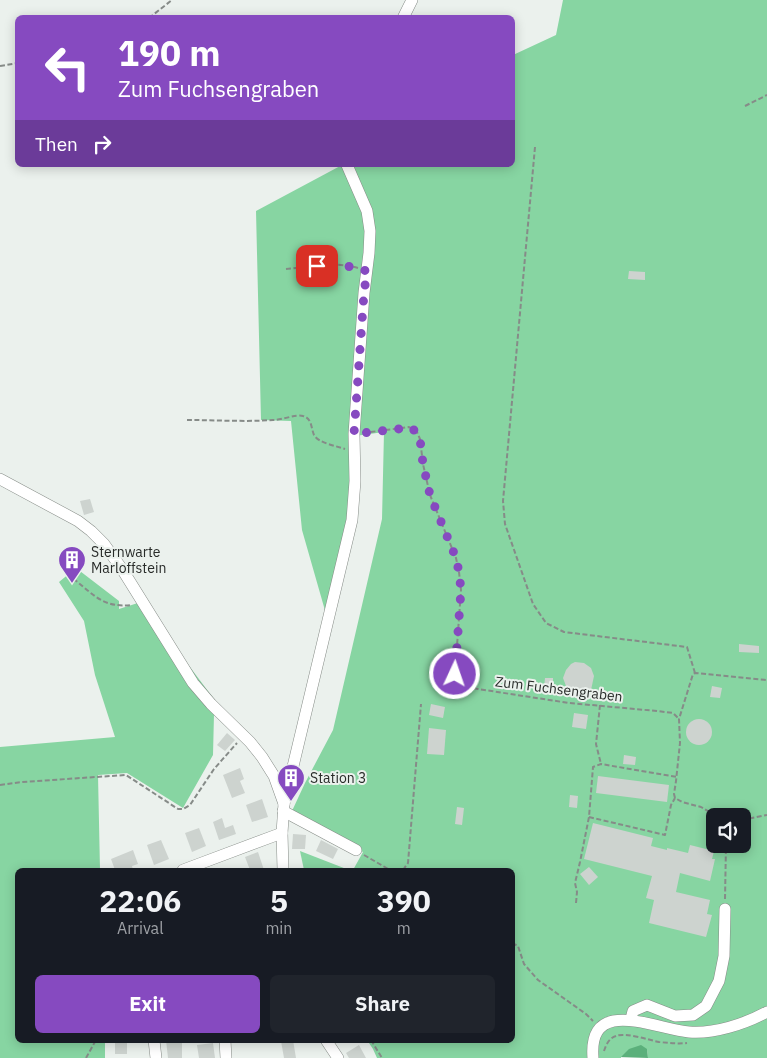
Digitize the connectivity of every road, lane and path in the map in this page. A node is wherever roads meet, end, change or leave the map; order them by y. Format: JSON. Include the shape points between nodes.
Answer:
{"nodes":[{"id":1,"x":172,"y":0,"type":"edge"},
{"id":2,"x":412,"y":0,"type":"edge"},
{"id":3,"x":154,"y":15,"type":"edge"},
{"id":4,"x":404,"y":15,"type":"edge"},
{"id":5,"x":15,"y":64,"type":"edge"},
{"id":6,"x":0,"y":66,"type":"edge"},
{"id":7,"x":767,"y":95,"type":"edge"},
{"id":8,"x":745,"y":106,"type":"dead end"},
{"id":9,"x":535,"y":147,"type":"dead end"},
{"id":10,"x":348,"y":167,"type":"edge"},
{"id":11,"x":286,"y":269,"type":"dead end"},
{"id":12,"x":367,"y":271,"type":"junction"},
{"id":13,"x":187,"y":420,"type":"dead end"},
{"id":14,"x":354,"y":434,"type":"junction"},
{"id":15,"x":354,"y":452,"type":"junction"},
{"id":16,"x":0,"y":479,"type":"edge"},
{"id":17,"x":73,"y":581,"type":"dead end"},
{"id":18,"x":142,"y":601,"type":"junction"},
{"id":19,"x":696,"y":673,"type":"junction"},
{"id":20,"x":767,"y":680,"type":"edge"},
{"id":21,"x":420,"y":704,"type":"dead end"},
{"id":22,"x":600,"y":705,"type":"junction"},
{"id":23,"x":679,"y":719,"type":"junction"},
{"id":24,"x":243,"y":736,"type":"junction"},
{"id":25,"x":602,"y":764,"type":"junction"},
{"id":26,"x":291,"y":772,"type":"junction"},
{"id":27,"x":274,"y":776,"type":"junction"},
{"id":28,"x":676,"y":777,"type":"junction"},
{"id":29,"x":0,"y":785,"type":"edge"},
{"id":30,"x":675,"y":798,"type":"junction"},
{"id":31,"x":283,"y":808,"type":"junction"},
{"id":32,"x":706,"y":810,"type":"edge"},
{"id":33,"x":767,"y":815,"type":"edge"},
{"id":34,"x":589,"y":817,"type":"junction"},
{"id":35,"x":751,"y":818,"type":"edge"},
{"id":36,"x":282,"y":833,"type":"junction"},
{"id":37,"x":356,"y":850,"type":"joint"},
{"id":38,"x":726,"y":853,"type":"edge"},
{"id":39,"x":188,"y":868,"type":"edge"},
{"id":40,"x":283,"y":868,"type":"edge"},
{"id":41,"x":387,"y":868,"type":"edge"},
{"id":42,"x":404,"y":868,"type":"edge"},
{"id":43,"x":576,"y":903,"type":"dead end"},
{"id":44,"x":724,"y":909,"type":"joint"},
{"id":45,"x":515,"y":944,"type":"edge"},
{"id":46,"x":767,"y":1012,"type":"edge"},
{"id":47,"x":586,"y":1014,"type":"dead end"},
{"id":48,"x":631,"y":1020,"type":"junction"},
{"id":49,"x":94,"y":1043,"type":"edge"},
{"id":50,"x":154,"y":1043,"type":"edge"},
{"id":51,"x":225,"y":1043,"type":"edge"},
{"id":52,"x":328,"y":1043,"type":"edge"},
{"id":53,"x":373,"y":1043,"type":"edge"},
{"id":54,"x":86,"y":1058,"type":"edge"},
{"id":55,"x":156,"y":1058,"type":"edge"},
{"id":56,"x":226,"y":1058,"type":"edge"},
{"id":57,"x":338,"y":1058,"type":"edge"},
{"id":58,"x":382,"y":1058,"type":"edge"},
{"id":59,"x":593,"y":1058,"type":"edge"}],
"edges":[{"from":1,"to":3,"type":"path"},
{"from":2,"to":4,"type":"street"},
{"from":5,"to":6,"type":"path"},
{"from":7,"to":8,"type":"path"},
{"from":9,"to":19,"type":"path","via":[[503,500],[505,524],[533,604],[546,623],[564,632],[687,647]]},
{"from":10,"to":12,"type":"street","via":[[366,211],[370,231]]},
{"from":11,"to":12,"type":"path","via":[[334,264]]},
{"from":12,"to":14,"type":"street"},
{"from":13,"to":15,"type":"path","via":[[281,420],[301,415],[310,420],[318,440]]},
{"from":14,"to":15,"type":"street"},
{"from":14,"to":22,"type":"path","name":"Zum Fuchsengraben","via":[[409,427],[417,432],[420,439],[430,495],[459,572],[457,681],[464,687]]},
{"from":15,"to":26,"type":"street","via":[[352,520]]},
{"from":16,"to":18,"type":"street","via":[[91,531],[104,544]]},
{"from":17,"to":18,"type":"path","via":[[108,604],[130,606]]},
{"from":18,"to":24,"type":"street","via":[[194,683]]},
{"from":19,"to":20,"type":"path"},
{"from":19,"to":23,"type":"path"},
{"from":21,"to":42,"type":"path","via":[[408,863]]},
{"from":22,"to":23,"type":"path","name":"Zum Fuchsengraben","via":[[657,710],[673,713]]},
{"from":22,"to":25,"type":"path","via":[[596,744]]},
{"from":23,"to":28,"type":"path"},
{"from":24,"to":27,"type":"street"},
{"from":24,"to":29,"type":"path","via":[[214,769],[190,805],[182,810],[126,775]]},
{"from":25,"to":28,"type":"path"},
{"from":25,"to":34,"type":"path","via":[[593,767]]},
{"from":26,"to":27,"type":"street"},
{"from":26,"to":31,"type":"street"},
{"from":27,"to":31,"type":"street"},
{"from":28,"to":30,"type":"path"},
{"from":30,"to":32,"type":"path"},
{"from":30,"to":34,"type":"path","via":[[665,835]]},
{"from":31,"to":36,"type":"street"},
{"from":31,"to":37,"type":"street"},
{"from":33,"to":35,"type":"path"},
{"from":34,"to":43,"type":"path","via":[[575,883],[578,892]]},
{"from":36,"to":39,"type":"street"},
{"from":36,"to":40,"type":"street"},
{"from":37,"to":41,"type":"path"},
{"from":38,"to":44,"type":"path"},
{"from":44,"to":48,"type":"street","via":[[724,956],[719,981],[706,1006],[693,1015],[675,1016],[647,1005],[633,1012]]},
{"from":45,"to":47,"type":"path","via":[[524,964],[538,980]]},
{"from":46,"to":48,"type":"street","via":[[716,1030],[690,1032]]},
{"from":48,"to":59,"type":"street","via":[[610,1021],[598,1029],[592,1048]]},
{"from":49,"to":54,"type":"path"},
{"from":50,"to":55,"type":"street"},
{"from":51,"to":56,"type":"street"},
{"from":52,"to":57,"type":"street"},
{"from":53,"to":58,"type":"path"}]}
